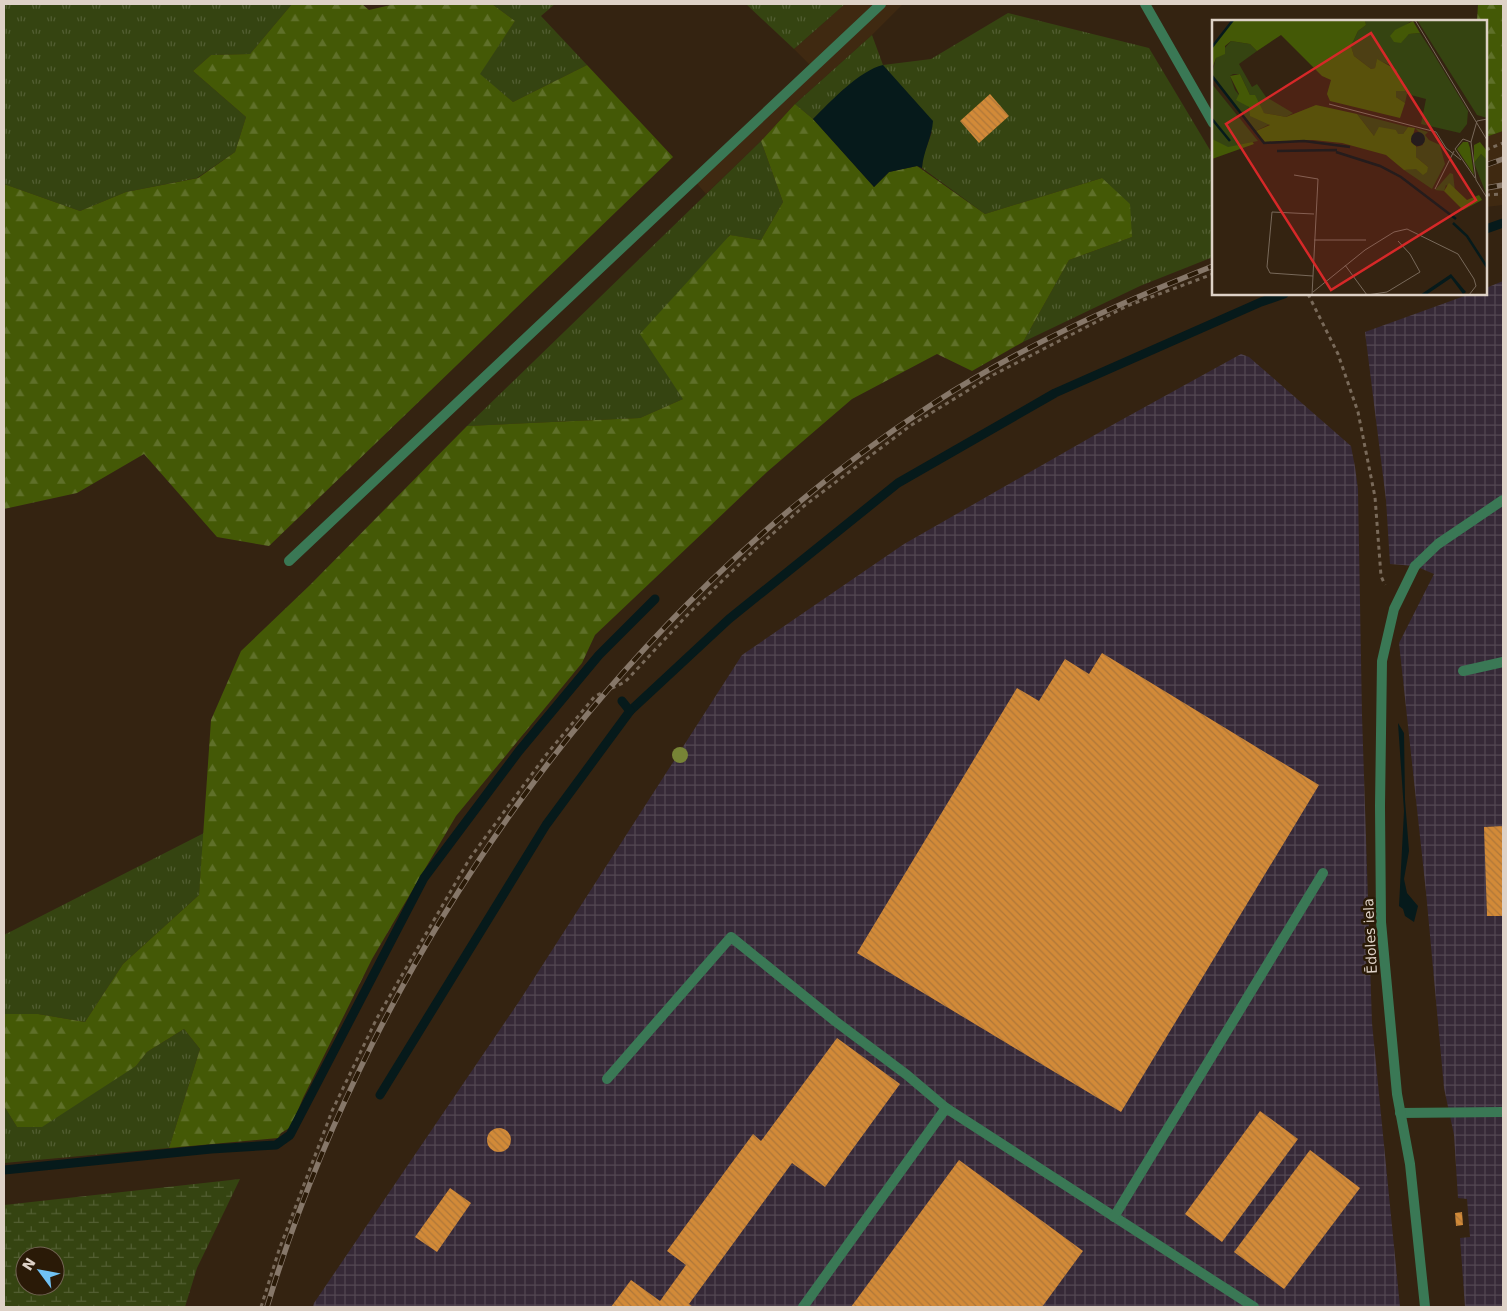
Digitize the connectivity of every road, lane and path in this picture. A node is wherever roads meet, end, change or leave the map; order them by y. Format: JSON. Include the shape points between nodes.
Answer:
{"nodes":[{"id":1,"x":881,"y":4,"type":"edge"},
{"id":2,"x":1145,"y":4,"type":"edge"},
{"id":3,"x":1212,"y":121,"type":"edge"},
{"id":4,"x":1503,"y":143,"type":"edge"},
{"id":5,"x":1487,"y":150,"type":"edge"},
{"id":6,"x":1503,"y":194,"type":"edge"},
{"id":7,"x":1487,"y":195,"type":"edge"},
{"id":8,"x":1212,"y":274,"type":"edge"},
{"id":9,"x":1309,"y":296,"type":"edge"},
{"id":10,"x":1503,"y":500,"type":"edge"},
{"id":11,"x":289,"y":561,"type":"dead end"},
{"id":12,"x":1394,"y":609,"type":"junction"},
{"id":13,"x":1503,"y":662,"type":"edge"},
{"id":14,"x":1463,"y":671,"type":"dead end"},
{"id":15,"x":1323,"y":873,"type":"dead end"},
{"id":16,"x":607,"y":1079,"type":"dead end"},
{"id":17,"x":946,"y":1108,"type":"junction"},
{"id":18,"x":1503,"y":1112,"type":"edge"},
{"id":19,"x":1400,"y":1113,"type":"junction"},
{"id":20,"x":1114,"y":1217,"type":"junction"},
{"id":21,"x":261,"y":1307,"type":"edge"},
{"id":22,"x":803,"y":1307,"type":"edge"},
{"id":23,"x":1254,"y":1307,"type":"edge"},
{"id":24,"x":1426,"y":1307,"type":"edge"}],
"edges":[{"from":1,"to":11,"type":"street"},
{"from":2,"to":3,"type":"street"},
{"from":4,"to":5,"type":"path"},
{"from":6,"to":7,"type":"path"},
{"from":8,"to":21,"type":"path","via":[[1127,306],[993,375],[910,426],[804,506],[752,552],[625,682],[595,696],[546,754],[470,858],[377,1018],[332,1111]]},
{"from":9,"to":12,"type":"path","via":[[1338,354],[1358,412],[1375,497],[1381,576]]},
{"from":10,"to":12,"type":"street","name":"Ēdoles iela","via":[[1438,544],[1414,566]]},
{"from":12,"to":19,"type":"street","name":"Ēdoles iela","via":[[1382,661],[1381,922]]},
{"from":13,"to":14,"type":"street"},
{"from":15,"to":20,"type":"street"},
{"from":16,"to":17,"type":"street","via":[[731,937]]},
{"from":17,"to":20,"type":"street"},
{"from":17,"to":22,"type":"street"},
{"from":18,"to":19,"type":"street"},
{"from":19,"to":24,"type":"street","name":"Ēdoles iela","via":[[1410,1164]]},
{"from":20,"to":23,"type":"street"}]}
